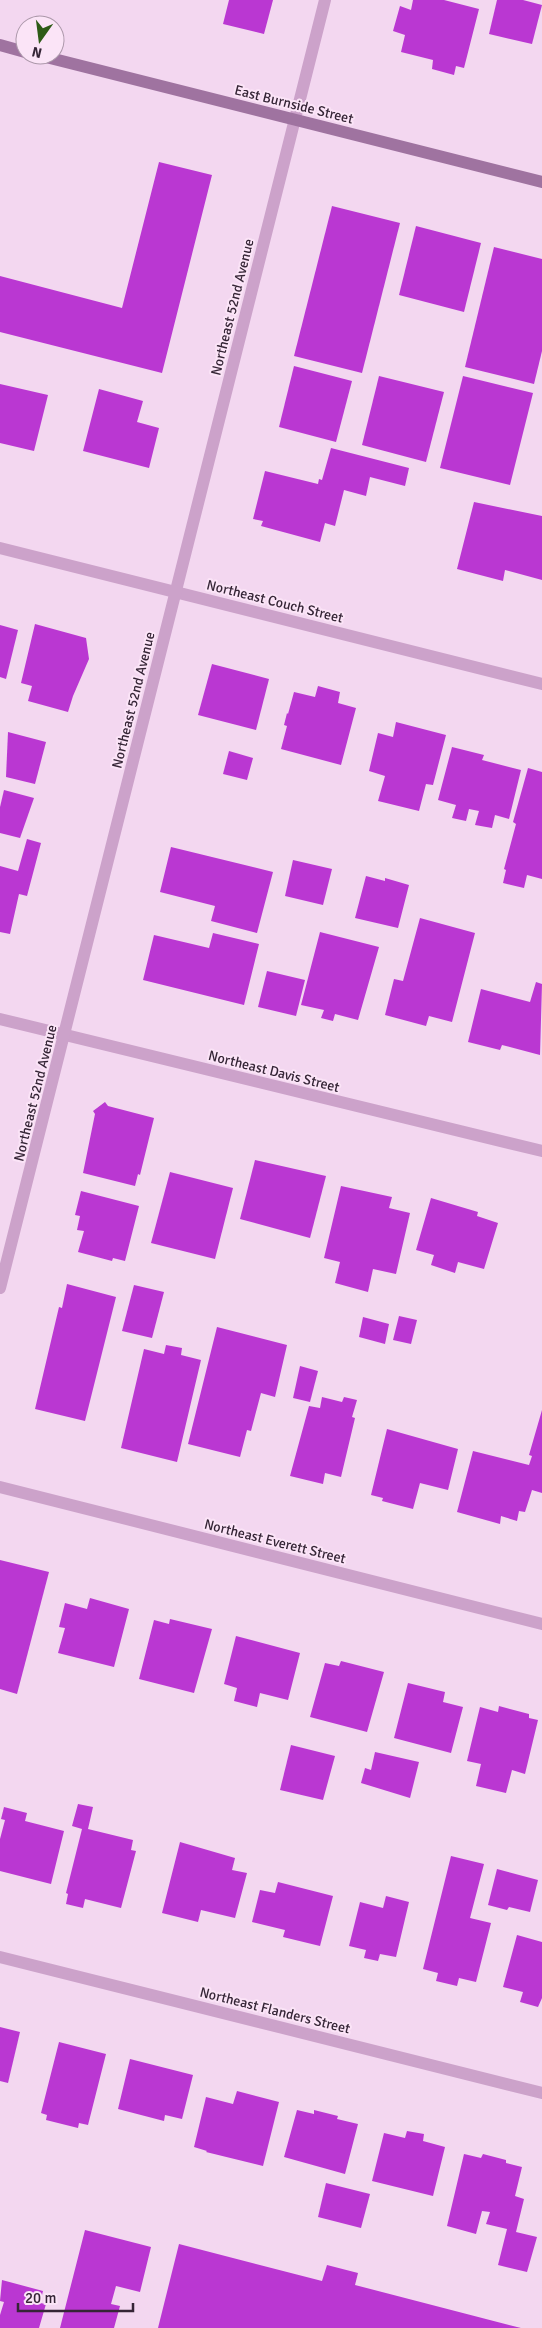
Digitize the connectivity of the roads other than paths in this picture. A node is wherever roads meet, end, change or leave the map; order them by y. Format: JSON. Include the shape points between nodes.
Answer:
{"nodes":[{"id":1,"x":325,"y":0,"type":"edge"},
{"id":2,"x":0,"y":45,"type":"edge"},
{"id":3,"x":15,"y":49,"type":"edge"},
{"id":4,"x":65,"y":62,"type":"edge"},
{"id":5,"x":294,"y":119,"type":"junction"},
{"id":6,"x":542,"y":182,"type":"edge"},
{"id":7,"x":0,"y":548,"type":"edge"},
{"id":8,"x":176,"y":592,"type":"junction"},
{"id":9,"x":542,"y":684,"type":"edge"},
{"id":10,"x":0,"y":1019,"type":"edge"},
{"id":11,"x":64,"y":1036,"type":"junction"},
{"id":12,"x":542,"y":1151,"type":"edge"},
{"id":13,"x":0,"y":1288,"type":"edge"},
{"id":14,"x":0,"y":1486,"type":"edge"},
{"id":15,"x":542,"y":1624,"type":"edge"},
{"id":16,"x":0,"y":1957,"type":"edge"},
{"id":17,"x":542,"y":2093,"type":"edge"}],
"edges":[{"from":1,"to":5,"type":"street","name":"Northeast 52nd Avenue"},
{"from":2,"to":3,"type":"main road"},
{"from":4,"to":5,"type":"main road","name":"East Burnside Street"},
{"from":5,"to":6,"type":"main road","name":"East Burnside Street"},
{"from":5,"to":8,"type":"street","name":"Northeast 52nd Avenue"},
{"from":7,"to":8,"type":"street","name":"Northeast Couch Street"},
{"from":8,"to":9,"type":"street","name":"Northeast Couch Street"},
{"from":8,"to":11,"type":"street","name":"Northeast 52nd Avenue"},
{"from":10,"to":11,"type":"street","name":"Northeast Davis Street"},
{"from":11,"to":12,"type":"street","name":"Northeast Davis Street"},
{"from":11,"to":13,"type":"street","name":"Northeast 52nd Avenue"},
{"from":14,"to":15,"type":"street","name":"Northeast Everett Street"},
{"from":16,"to":17,"type":"street","name":"Northeast Flanders Street"}]}
